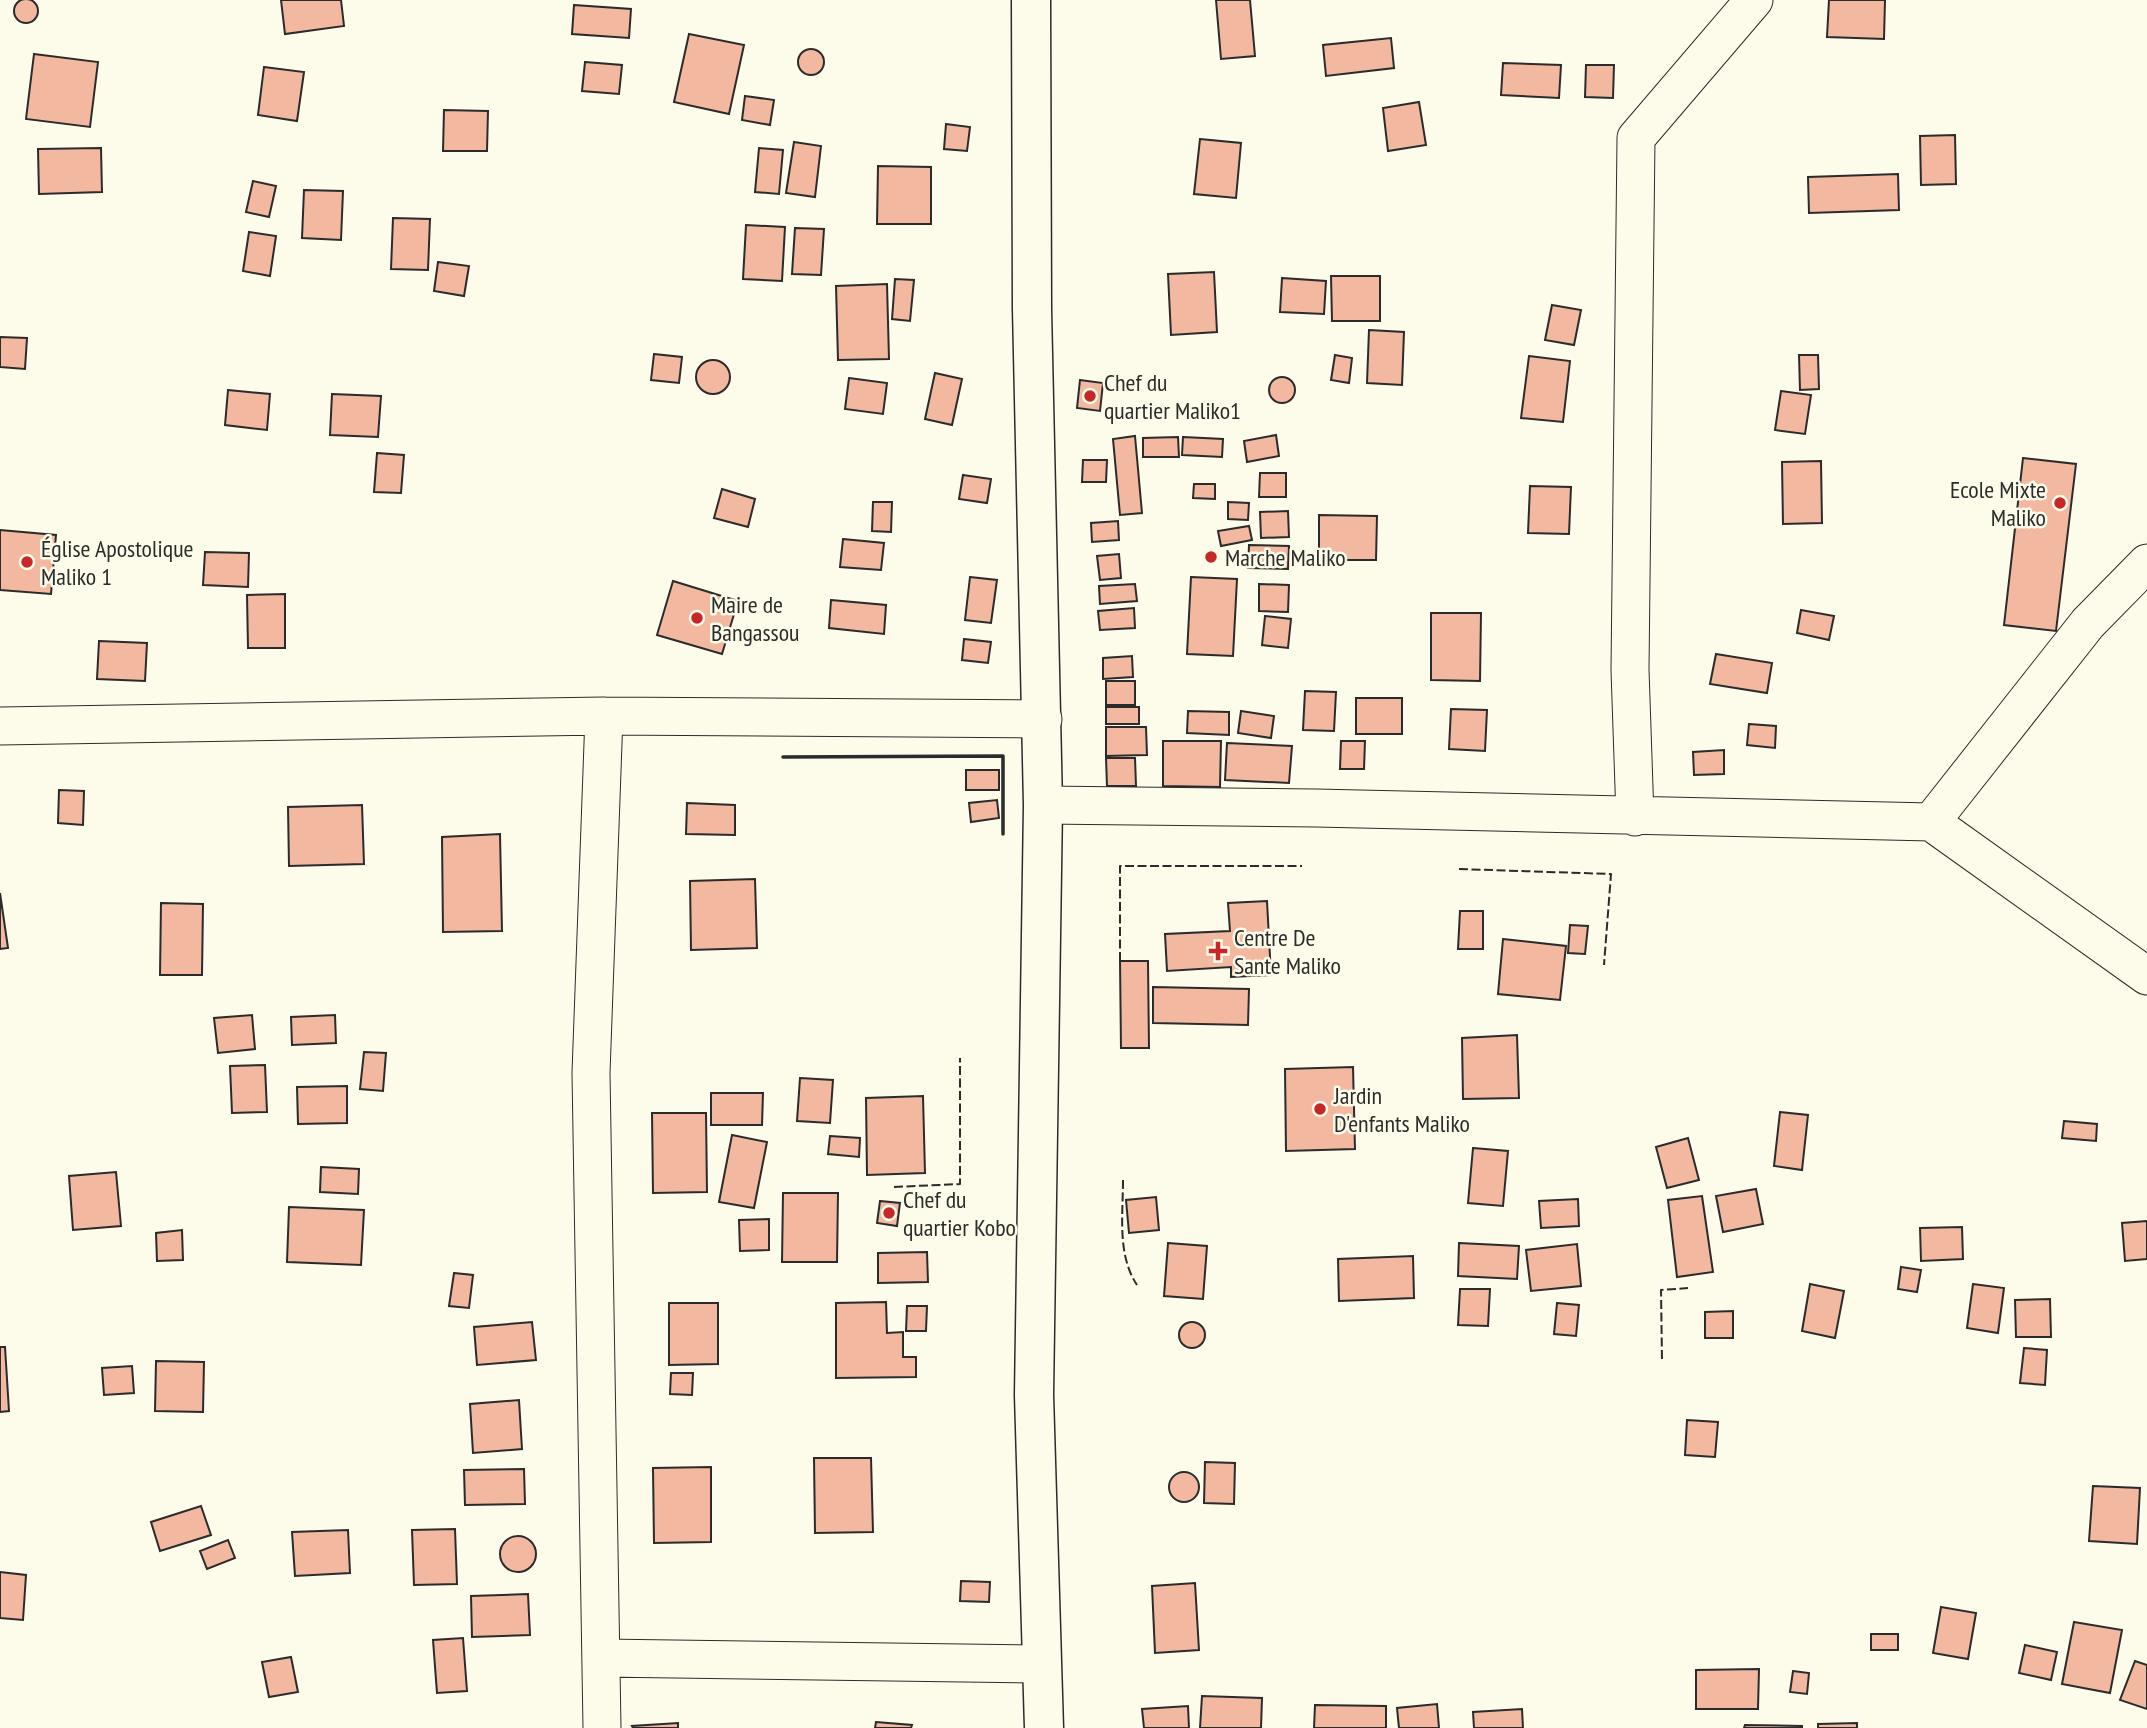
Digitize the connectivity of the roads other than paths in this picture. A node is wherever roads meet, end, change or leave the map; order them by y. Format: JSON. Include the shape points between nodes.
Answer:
{"nodes":[{"id":1,"x":1031,"y":0,"type":"edge"},
{"id":2,"x":1754,"y":0,"type":"edge"},
{"id":3,"x":2147,"y":563,"type":"edge"},
{"id":4,"x":604,"y":716,"type":"junction"},
{"id":5,"x":1043,"y":719,"type":"junction"},
{"id":6,"x":0,"y":726,"type":"edge"},
{"id":7,"x":1043,"y":805,"type":"junction"},
{"id":8,"x":1634,"y":817,"type":"junction"},
{"id":9,"x":1931,"y":822,"type":"junction"},
{"id":10,"x":2147,"y":976,"type":"edge"},
{"id":11,"x":602,"y":1658,"type":"junction"},
{"id":12,"x":1042,"y":1664,"type":"junction"},
{"id":13,"x":602,"y":1728,"type":"edge"},
{"id":14,"x":1044,"y":1728,"type":"edge"}],
"edges":[{"from":1,"to":5,"type":"main road","via":[[1032,309]]},
{"from":2,"to":8,"type":"street","via":[[1636,138],[1630,670]]},
{"from":3,"to":9,"type":"street","via":[[2088,623]]},
{"from":4,"to":5,"type":"street"},
{"from":4,"to":6,"type":"street"},
{"from":4,"to":11,"type":"street","via":[[591,1073]]},
{"from":5,"to":7,"type":"main road"},
{"from":7,"to":8,"type":"street"},
{"from":7,"to":12,"type":"main road","via":[[1034,1395]]},
{"from":8,"to":9,"type":"street"},
{"from":9,"to":10,"type":"street"},
{"from":11,"to":12,"type":"street"},
{"from":11,"to":13,"type":"street"},
{"from":12,"to":14,"type":"main road"}]}
